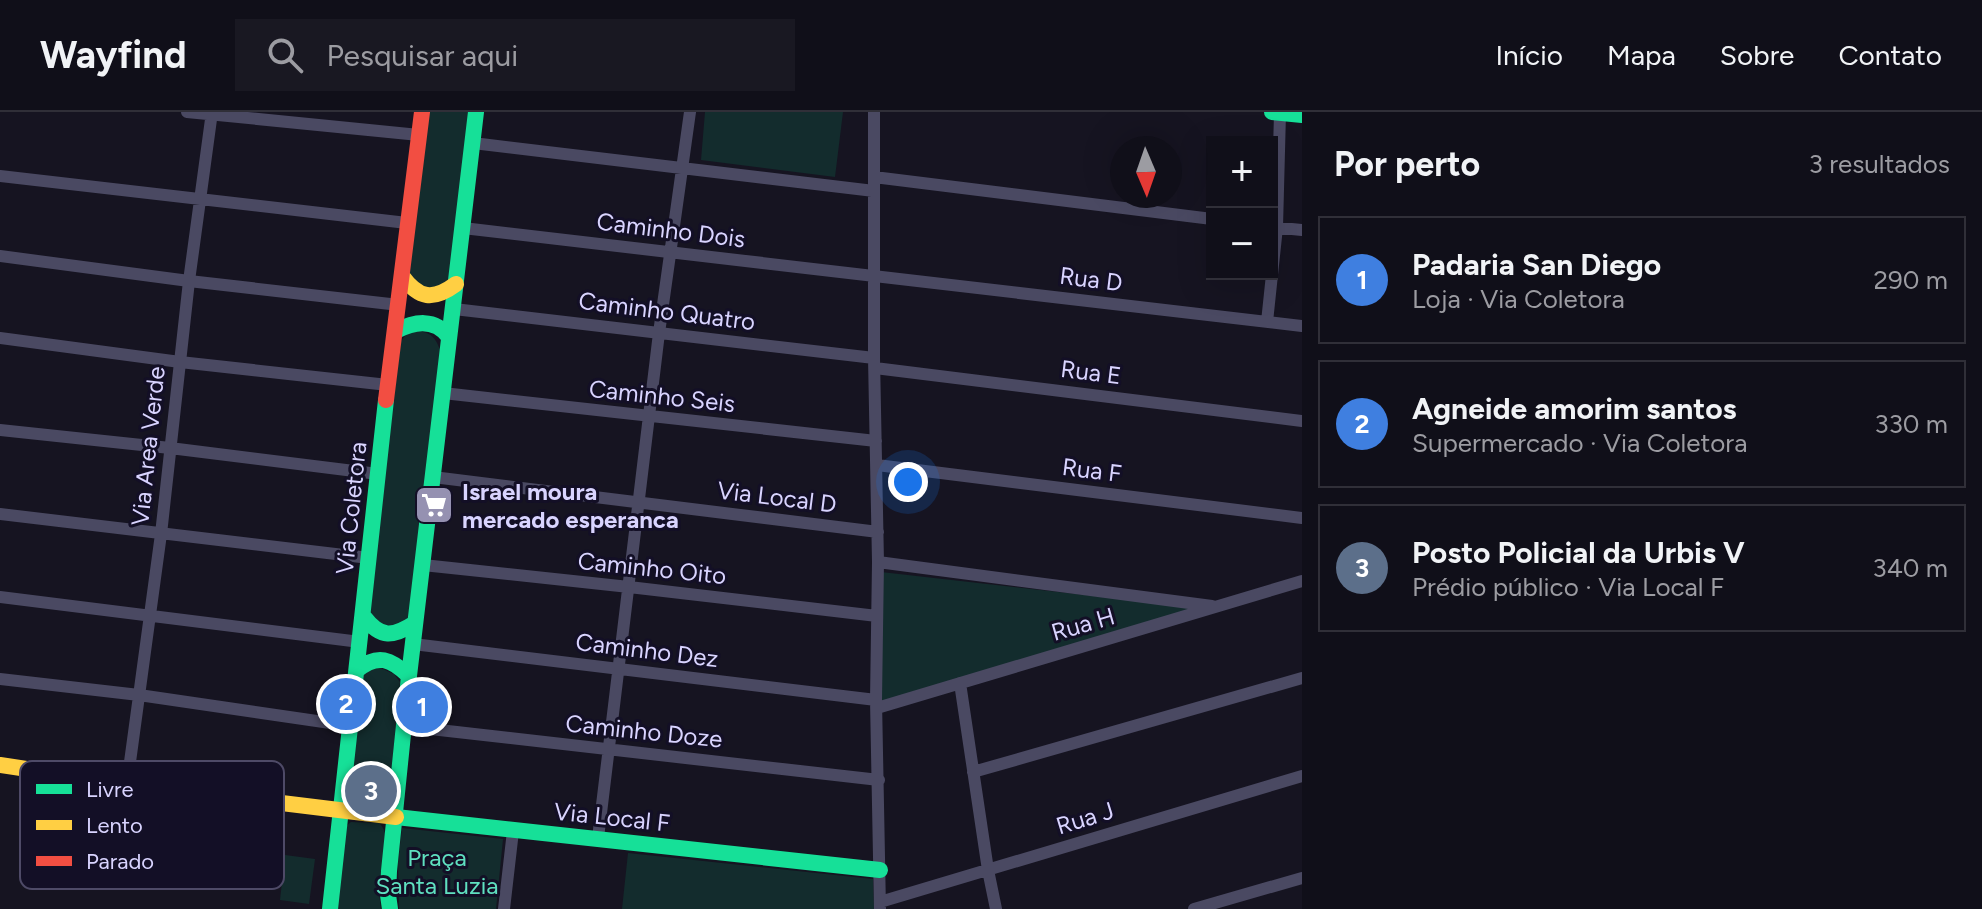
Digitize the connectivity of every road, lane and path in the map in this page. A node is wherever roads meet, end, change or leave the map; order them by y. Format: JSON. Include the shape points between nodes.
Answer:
{"nodes":[{"id":1,"x":187,"y":112,"type":"edge"},
{"id":2,"x":422,"y":112,"type":"edge"},
{"id":3,"x":476,"y":112,"type":"edge"},
{"id":4,"x":690,"y":112,"type":"edge"},
{"id":5,"x":874,"y":112,"type":"edge"},
{"id":6,"x":1272,"y":112,"type":"edge"},
{"id":7,"x":212,"y":113,"type":"edge"},
{"id":8,"x":1280,"y":113,"type":"edge"},
{"id":9,"x":1299,"y":114,"type":"edge"},
{"id":10,"x":419,"y":135,"type":"junction"},
{"id":11,"x":473,"y":143,"type":"junction"},
{"id":12,"x":683,"y":169,"type":"junction"},
{"id":13,"x":0,"y":176,"type":"edge"},
{"id":14,"x":874,"y":184,"type":"junction"},
{"id":15,"x":200,"y":198,"type":"junction"},
{"id":16,"x":1275,"y":208,"type":"edge"},
{"id":17,"x":1206,"y":218,"type":"edge"},
{"id":18,"x":407,"y":223,"type":"junction"},
{"id":19,"x":1278,"y":227,"type":"edge"},
{"id":20,"x":463,"y":228,"type":"junction"},
{"id":21,"x":1302,"y":230,"type":"edge"},
{"id":22,"x":672,"y":252,"type":"junction"},
{"id":23,"x":0,"y":256,"type":"edge"},
{"id":24,"x":874,"y":275,"type":"junction"},
{"id":25,"x":402,"y":276,"type":"junction"},
{"id":26,"x":1270,"y":280,"type":"edge"},
{"id":27,"x":189,"y":281,"type":"junction"},
{"id":28,"x":456,"y":284,"type":"junction"},
{"id":29,"x":399,"y":305,"type":"junction"},
{"id":30,"x":454,"y":309,"type":"junction"},
{"id":31,"x":1267,"y":322,"type":"junction"},
{"id":32,"x":1302,"y":326,"type":"edge"},
{"id":33,"x":396,"y":331,"type":"junction"},
{"id":34,"x":659,"y":333,"type":"junction"},
{"id":35,"x":449,"y":337,"type":"junction"},
{"id":36,"x":0,"y":338,"type":"edge"},
{"id":37,"x":180,"y":362,"type":"junction"},
{"id":38,"x":875,"y":363,"type":"junction"},
{"id":39,"x":388,"y":385,"type":"junction"},
{"id":40,"x":443,"y":393,"type":"junction"},
{"id":41,"x":650,"y":417,"type":"junction"},
{"id":42,"x":1302,"y":421,"type":"edge"},
{"id":43,"x":0,"y":430,"type":"edge"},
{"id":44,"x":876,"y":441,"type":"junction"},
{"id":45,"x":170,"y":448,"type":"junction"},
{"id":46,"x":877,"y":465,"type":"junction"},
{"id":47,"x":378,"y":474,"type":"junction"},
{"id":48,"x":433,"y":477,"type":"junction"},
{"id":49,"x":640,"y":503,"type":"junction"},
{"id":50,"x":0,"y":514,"type":"edge"},
{"id":51,"x":1302,"y":518,"type":"edge"},
{"id":52,"x":878,"y":532,"type":"junction"},
{"id":53,"x":161,"y":534,"type":"junction"},
{"id":54,"x":369,"y":558,"type":"junction"},
{"id":55,"x":878,"y":562,"type":"junction"},
{"id":56,"x":423,"y":565,"type":"junction"},
{"id":57,"x":1302,"y":581,"type":"edge"},
{"id":58,"x":629,"y":587,"type":"junction"},
{"id":59,"x":0,"y":597,"type":"edge"},
{"id":60,"x":1220,"y":607,"type":"junction"},
{"id":61,"x":150,"y":614,"type":"junction"},
{"id":62,"x":877,"y":616,"type":"junction"},
{"id":63,"x":364,"y":617,"type":"junction"},
{"id":64,"x":415,"y":623,"type":"junction"},
{"id":65,"x":360,"y":642,"type":"junction"},
{"id":66,"x":413,"y":644,"type":"junction"},
{"id":67,"x":619,"y":669,"type":"junction"},
{"id":68,"x":357,"y":670,"type":"junction"},
{"id":69,"x":409,"y":676,"type":"junction"},
{"id":70,"x":1302,"y":678,"type":"edge"},
{"id":71,"x":0,"y":679,"type":"edge"},
{"id":72,"x":960,"y":683,"type":"junction"},
{"id":73,"x":139,"y":695,"type":"junction"},
{"id":74,"x":876,"y":704,"type":"junction"},
{"id":75,"x":351,"y":726,"type":"junction"},
{"id":76,"x":404,"y":726,"type":"junction"},
{"id":77,"x":609,"y":750,"type":"junction"},
{"id":78,"x":130,"y":761,"type":"edge"},
{"id":79,"x":0,"y":765,"type":"edge"},
{"id":80,"x":20,"y":768,"type":"edge"},
{"id":81,"x":973,"y":772,"type":"junction"},
{"id":82,"x":1302,"y":776,"type":"edge"},
{"id":83,"x":879,"y":780,"type":"junction"},
{"id":84,"x":284,"y":802,"type":"edge"},
{"id":85,"x":340,"y":809,"type":"junction"},
{"id":86,"x":395,"y":817,"type":"junction"},
{"id":87,"x":513,"y":831,"type":"junction"},
{"id":88,"x":598,"y":838,"type":"junction"},
{"id":89,"x":880,"y":870,"type":"junction"},
{"id":90,"x":988,"y":870,"type":"junction"},
{"id":91,"x":1302,"y":878,"type":"edge"},
{"id":92,"x":880,"y":905,"type":"edge"},
{"id":93,"x":330,"y":909,"type":"edge"},
{"id":94,"x":390,"y":909,"type":"edge"},
{"id":95,"x":504,"y":909,"type":"edge"},
{"id":96,"x":996,"y":909,"type":"edge"},
{"id":97,"x":1194,"y":909,"type":"edge"}],
"edges":[{"from":1,"to":7,"type":"street"},
{"from":2,"to":10,"type":"street","name":"Via Coletora"},
{"from":3,"to":11,"type":"street"},
{"from":4,"to":12,"type":"street"},
{"from":5,"to":14,"type":"street"},
{"from":6,"to":8,"type":"street"},
{"from":7,"to":10,"type":"street"},
{"from":7,"to":15,"type":"street","name":"Via Area Verde"},
{"from":8,"to":9,"type":"street"},
{"from":8,"to":16,"type":"street"},
{"from":10,"to":18,"type":"street","name":"Via Coletora"},
{"from":11,"to":12,"type":"street"},
{"from":11,"to":20,"type":"street"},
{"from":12,"to":14,"type":"street"},
{"from":12,"to":22,"type":"street"},
{"from":13,"to":15,"type":"street"},
{"from":14,"to":17,"type":"street"},
{"from":14,"to":24,"type":"street"},
{"from":15,"to":18,"type":"street"},
{"from":15,"to":27,"type":"street","name":"Via Area Verde"},
{"from":18,"to":25,"type":"street","name":"Via Coletora"},
{"from":19,"to":21,"type":"street"},
{"from":20,"to":22,"type":"street","name":"Caminho Dois"},
{"from":20,"to":28,"type":"street"},
{"from":22,"to":24,"type":"street","name":"Caminho Dois"},
{"from":22,"to":34,"type":"street"},
{"from":23,"to":27,"type":"street"},
{"from":24,"to":31,"type":"street","name":"Rua D"},
{"from":24,"to":38,"type":"street"},
{"from":25,"to":28,"type":"street","via":[[409,288],[427,296]]},
{"from":25,"to":29,"type":"street","name":"Via Coletora"},
{"from":26,"to":31,"type":"street"},
{"from":27,"to":29,"type":"street"},
{"from":27,"to":37,"type":"street","name":"Via Area Verde"},
{"from":28,"to":30,"type":"street"},
{"from":29,"to":33,"type":"street","name":"Via Coletora"},
{"from":30,"to":34,"type":"street","name":"Caminho Quatro"},
{"from":30,"to":35,"type":"street"},
{"from":31,"to":32,"type":"street","name":"Rua D"},
{"from":33,"to":35,"type":"street","via":[[430,323]]},
{"from":33,"to":39,"type":"street","name":"Via Coletora"},
{"from":34,"to":38,"type":"street","name":"Caminho Quatro"},
{"from":34,"to":41,"type":"street"},
{"from":35,"to":40,"type":"street"},
{"from":36,"to":37,"type":"street"},
{"from":37,"to":39,"type":"street"},
{"from":37,"to":45,"type":"street","name":"Via Area Verde"},
{"from":38,"to":42,"type":"street","name":"Rua E"},
{"from":38,"to":44,"type":"street"},
{"from":39,"to":47,"type":"street","name":"Via Coletora"},
{"from":40,"to":41,"type":"street","name":"Caminho Seis"},
{"from":40,"to":48,"type":"street"},
{"from":41,"to":44,"type":"street","name":"Caminho Seis"},
{"from":41,"to":49,"type":"street"},
{"from":43,"to":45,"type":"street"},
{"from":44,"to":46,"type":"street"},
{"from":45,"to":47,"type":"street"},
{"from":45,"to":53,"type":"street","name":"Via Area Verde"},
{"from":46,"to":51,"type":"street","name":"Rua F"},
{"from":46,"to":52,"type":"street"},
{"from":47,"to":54,"type":"street","name":"Via Coletora"},
{"from":48,"to":49,"type":"street","name":"Via Local D"},
{"from":48,"to":56,"type":"street"},
{"from":49,"to":52,"type":"street","name":"Via Local D"},
{"from":49,"to":58,"type":"street"},
{"from":50,"to":53,"type":"street"},
{"from":52,"to":55,"type":"street"},
{"from":53,"to":54,"type":"street"},
{"from":53,"to":61,"type":"street","name":"Via Area Verde"},
{"from":54,"to":63,"type":"street","name":"Via Coletora"},
{"from":55,"to":60,"type":"street"},
{"from":55,"to":62,"type":"street"},
{"from":56,"to":58,"type":"street","name":"Caminho Oito"},
{"from":56,"to":64,"type":"street"},
{"from":57,"to":60,"type":"street","name":"Rua H"},
{"from":58,"to":62,"type":"street","name":"Caminho Oito"},
{"from":58,"to":67,"type":"street"},
{"from":59,"to":61,"type":"street"},
{"from":60,"to":72,"type":"street","name":"Rua H"},
{"from":61,"to":65,"type":"street"},
{"from":61,"to":73,"type":"street","name":"Via Area Verde"},
{"from":62,"to":74,"type":"street"},
{"from":63,"to":64,"type":"street","via":[[383,634],[403,632]]},
{"from":63,"to":65,"type":"street","name":"Via Coletora"},
{"from":64,"to":66,"type":"street"},
{"from":65,"to":68,"type":"street","name":"Via Coletora"},
{"from":66,"to":67,"type":"street","name":"Caminho Dez"},
{"from":66,"to":69,"type":"street"},
{"from":67,"to":74,"type":"street","name":"Caminho Dez"},
{"from":67,"to":77,"type":"street"},
{"from":68,"to":69,"type":"street","via":[[376,659],[392,661]]},
{"from":68,"to":75,"type":"street","name":"Via Coletora"},
{"from":69,"to":76,"type":"street"},
{"from":70,"to":81,"type":"street"},
{"from":71,"to":73,"type":"street"},
{"from":72,"to":74,"type":"street","name":"Rua H"},
{"from":72,"to":81,"type":"street"},
{"from":73,"to":75,"type":"street"},
{"from":73,"to":78,"type":"street","name":"Via Area Verde"},
{"from":74,"to":83,"type":"street"},
{"from":75,"to":85,"type":"street","name":"Via Coletora"},
{"from":76,"to":77,"type":"street","name":"Caminho Doze"},
{"from":76,"to":86,"type":"street"},
{"from":77,"to":83,"type":"street","name":"Caminho Doze"},
{"from":77,"to":88,"type":"street"},
{"from":79,"to":80,"type":"street","name":"Via Local F"},
{"from":81,"to":90,"type":"street"},
{"from":82,"to":90,"type":"street","name":"Rua J"},
{"from":83,"to":89,"type":"street"},
{"from":84,"to":85,"type":"street","name":"Via Local F"},
{"from":85,"to":86,"type":"street","name":"Via Local F"},
{"from":85,"to":93,"type":"street","name":"Via Coletora"},
{"from":86,"to":87,"type":"street","name":"Via Local F"},
{"from":86,"to":94,"type":"street"},
{"from":87,"to":88,"type":"street","name":"Via Local F"},
{"from":87,"to":95,"type":"street"},
{"from":88,"to":89,"type":"street","name":"Via Local F"},
{"from":89,"to":92,"type":"street"},
{"from":90,"to":92,"type":"street","name":"Rua J"},
{"from":90,"to":96,"type":"street"},
{"from":91,"to":97,"type":"street"}]}
